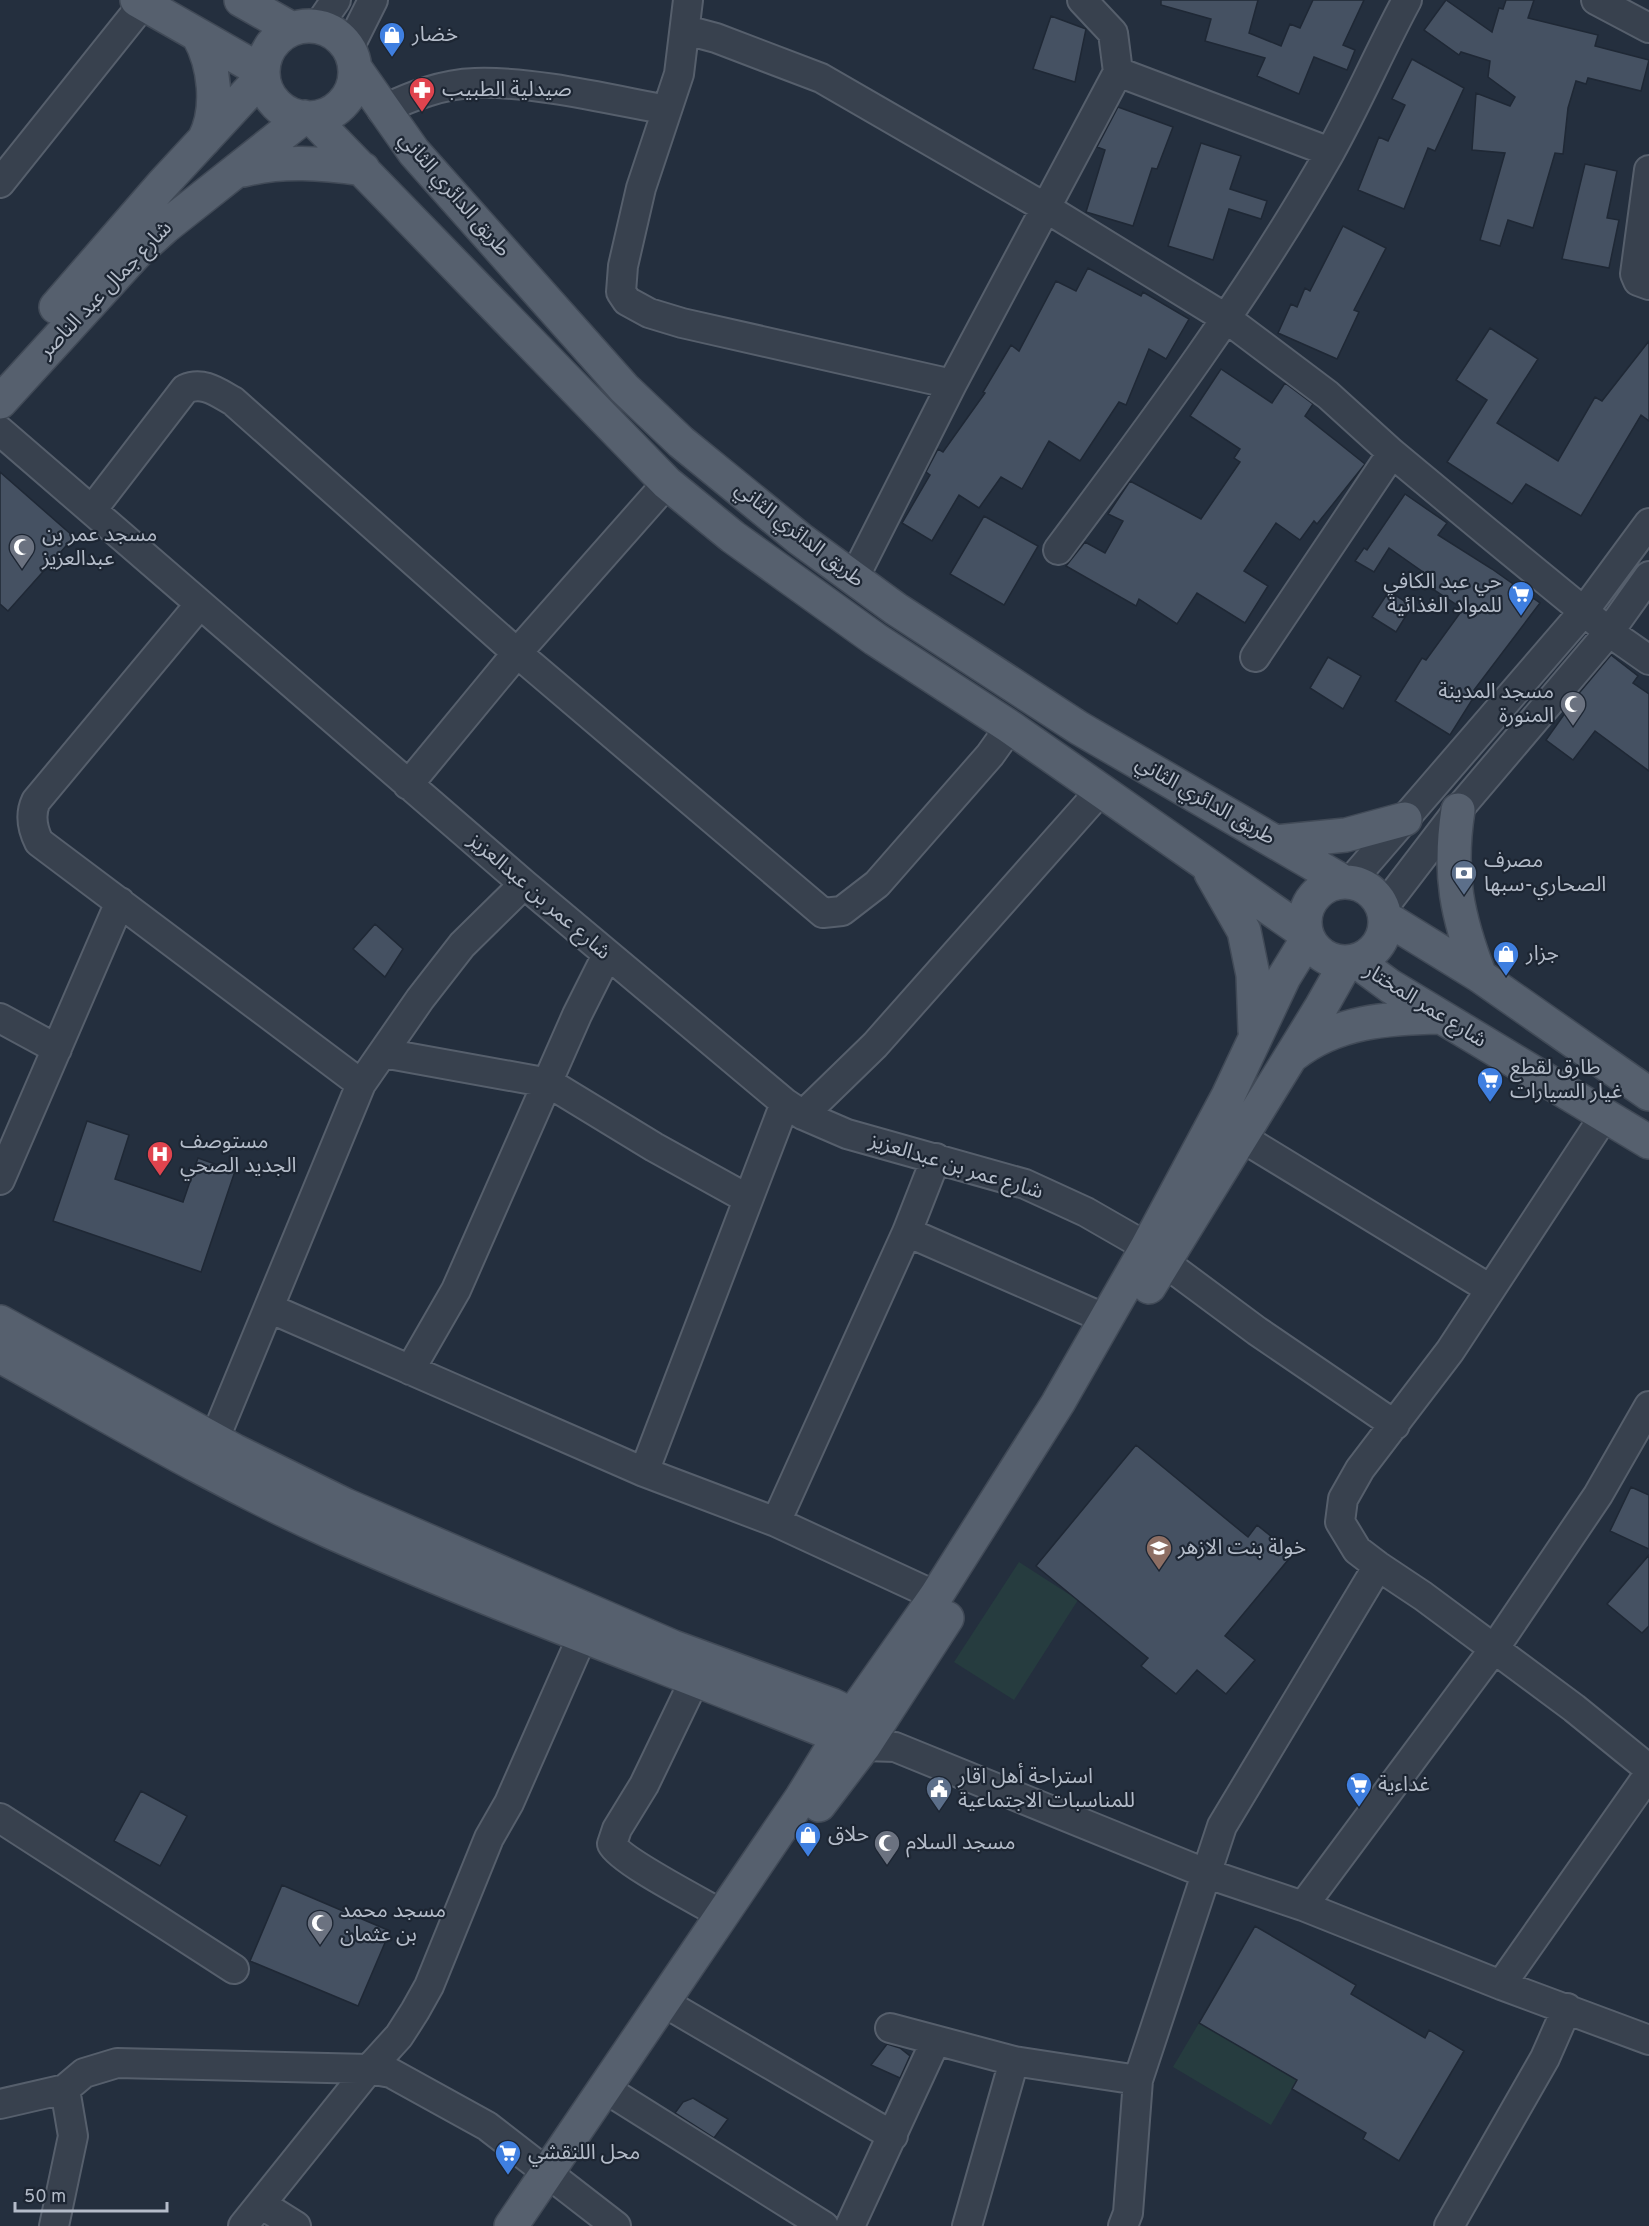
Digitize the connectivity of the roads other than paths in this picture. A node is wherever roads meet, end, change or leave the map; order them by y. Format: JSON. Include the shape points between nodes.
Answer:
{"nodes":[{"id":1,"x":241,"y":0,"type":"edge"},
{"id":2,"x":373,"y":0,"type":"edge"},
{"id":3,"x":688,"y":0,"type":"edge"},
{"id":4,"x":1082,"y":0,"type":"edge"},
{"id":5,"x":1407,"y":0,"type":"edge"},
{"id":6,"x":1596,"y":0,"type":"edge"},
{"id":7,"x":140,"y":2,"type":"edge"},
{"id":8,"x":316,"y":18,"type":"edge"},
{"id":9,"x":1649,"y":28,"type":"edge"},
{"id":10,"x":686,"y":30,"type":"junction"},
{"id":11,"x":198,"y":35,"type":"junction"},
{"id":12,"x":352,"y":58,"type":"junction"},
{"id":13,"x":1118,"y":72,"type":"junction"},
{"id":14,"x":263,"y":74,"type":"junction"},
{"id":15,"x":382,"y":110,"type":"junction"},
{"id":16,"x":667,"y":110,"type":"junction"},
{"id":17,"x":308,"y":118,"type":"junction"},
{"id":18,"x":204,"y":140,"type":"junction"},
{"id":19,"x":1330,"y":152,"type":"junction"},
{"id":20,"x":363,"y":169,"type":"junction"},
{"id":21,"x":1649,"y":170,"type":"edge"},
{"id":22,"x":238,"y":172,"type":"junction"},
{"id":23,"x":3,"y":174,"type":"edge"},
{"id":24,"x":1047,"y":208,"type":"junction"},
{"id":25,"x":1649,"y":285,"type":"edge"},
{"id":26,"x":1227,"y":319,"type":"junction"},
{"id":27,"x":0,"y":369,"type":"edge"},
{"id":28,"x":952,"y":384,"type":"junction"},
{"id":29,"x":0,"y":402,"type":"edge"},
{"id":30,"x":0,"y":431,"type":"edge"},
{"id":31,"x":1392,"y":453,"type":"junction"},
{"id":32,"x":667,"y":483,"type":"junction"},
{"id":33,"x":92,"y":510,"type":"junction"},
{"id":34,"x":1649,"y":523,"type":"edge"},
{"id":35,"x":800,"y":538,"type":"junction"},
{"id":36,"x":1058,"y":550,"type":"dead end"},
{"id":37,"x":776,"y":569,"type":"junction"},
{"id":38,"x":1649,"y":576,"type":"edge"},
{"id":39,"x":854,"y":578,"type":"junction"},
{"id":40,"x":200,"y":604,"type":"junction"},
{"id":41,"x":1584,"y":611,"type":"junction"},
{"id":42,"x":1609,"y":632,"type":"junction"},
{"id":43,"x":517,"y":653,"type":"junction"},
{"id":44,"x":1255,"y":657,"type":"dead end"},
{"id":45,"x":1649,"y":660,"type":"edge"},
{"id":46,"x":1010,"y":727,"type":"junction"},
{"id":47,"x":408,"y":784,"type":"junction"},
{"id":48,"x":1101,"y":790,"type":"junction"},
{"id":49,"x":1458,"y":810,"type":"junction"},
{"id":50,"x":1405,"y":819,"type":"junction"},
{"id":51,"x":1276,"y":842,"type":"junction"},
{"id":52,"x":1206,"y":864,"type":"junction"},
{"id":53,"x":1348,"y":881,"type":"junction"},
{"id":54,"x":524,"y":885,"type":"junction"},
{"id":55,"x":120,"y":903,"type":"junction"},
{"id":56,"x":1384,"y":913,"type":"junction"},
{"id":57,"x":1306,"y":935,"type":"junction"},
{"id":58,"x":607,"y":955,"type":"junction"},
{"id":59,"x":1351,"y":962,"type":"junction"},
{"id":60,"x":1480,"y":976,"type":"junction"},
{"id":61,"x":1441,"y":1017,"type":"junction"},
{"id":62,"x":0,"y":1018,"type":"edge"},
{"id":63,"x":1254,"y":1041,"type":"junction"},
{"id":64,"x":57,"y":1049,"type":"junction"},
{"id":65,"x":383,"y":1053,"type":"junction"},
{"id":66,"x":1287,"y":1060,"type":"junction"},
{"id":67,"x":549,"y":1083,"type":"junction"},
{"id":68,"x":361,"y":1084,"type":"junction"},
{"id":69,"x":1649,"y":1094,"type":"edge"},
{"id":70,"x":794,"y":1109,"type":"junction"},
{"id":71,"x":1605,"y":1115,"type":"junction"},
{"id":72,"x":9,"y":1135,"type":"edge"},
{"id":73,"x":1241,"y":1137,"type":"junction"},
{"id":74,"x":1649,"y":1143,"type":"edge"},
{"id":75,"x":936,"y":1158,"type":"junction"},
{"id":76,"x":0,"y":1180,"type":"edge"},
{"id":77,"x":748,"y":1199,"type":"junction"},
{"id":78,"x":907,"y":1232,"type":"junction"},
{"id":79,"x":1155,"y":1255,"type":"junction"},
{"id":80,"x":1490,"y":1289,"type":"junction"},
{"id":81,"x":269,"y":1308,"type":"junction"},
{"id":82,"x":1106,"y":1319,"type":"junction"},
{"id":83,"x":0,"y":1322,"type":"edge"},
{"id":84,"x":0,"y":1356,"type":"edge"},
{"id":85,"x":410,"y":1370,"type":"junction"},
{"id":86,"x":1649,"y":1406,"type":"edge"},
{"id":87,"x":1395,"y":1425,"type":"junction"},
{"id":88,"x":209,"y":1454,"type":"junction"},
{"id":89,"x":644,"y":1472,"type":"junction"},
{"id":90,"x":776,"y":1522,"type":"junction"},
{"id":91,"x":1378,"y":1566,"type":"junction"},
{"id":92,"x":936,"y":1596,"type":"junction"},
{"id":93,"x":582,"y":1637,"type":"junction"},
{"id":94,"x":1494,"y":1649,"type":"junction"},
{"id":95,"x":694,"y":1681,"type":"junction"},
{"id":96,"x":865,"y":1734,"type":"junction"},
{"id":97,"x":1649,"y":1769,"type":"edge"},
{"id":98,"x":1649,"y":1774,"type":"edge"},
{"id":99,"x":0,"y":1818,"type":"edge"},
{"id":100,"x":1205,"y":1873,"type":"junction"},
{"id":101,"x":1303,"y":1906,"type":"junction"},
{"id":102,"x":721,"y":1914,"type":"junction"},
{"id":103,"x":234,"y":1969,"type":"dead end"},
{"id":104,"x":1501,"y":1985,"type":"junction"},
{"id":105,"x":1567,"y":2008,"type":"junction"},
{"id":106,"x":677,"y":2010,"type":"junction"},
{"id":107,"x":890,"y":2028,"type":"dead end"},
{"id":108,"x":1649,"y":2040,"type":"edge"},
{"id":109,"x":935,"y":2042,"type":"junction"},
{"id":110,"x":1014,"y":2061,"type":"junction"},
{"id":111,"x":369,"y":2069,"type":"junction"},
{"id":112,"x":1138,"y":2080,"type":"junction"},
{"id":113,"x":64,"y":2090,"type":"junction"},
{"id":114,"x":620,"y":2098,"type":"junction"},
{"id":115,"x":0,"y":2104,"type":"edge"},
{"id":116,"x":893,"y":2136,"type":"junction"},
{"id":117,"x":555,"y":2178,"type":"junction"},
{"id":118,"x":261,"y":2204,"type":"junction"},
{"id":119,"x":1457,"y":2224,"type":"edge"},
{"id":120,"x":54,"y":2226,"type":"edge"},
{"id":121,"x":243,"y":2226,"type":"edge"},
{"id":122,"x":296,"y":2226,"type":"edge"},
{"id":123,"x":511,"y":2226,"type":"edge"},
{"id":124,"x":533,"y":2226,"type":"edge"},
{"id":125,"x":616,"y":2226,"type":"edge"},
{"id":126,"x":824,"y":2226,"type":"edge"},
{"id":127,"x":849,"y":2226,"type":"edge"},
{"id":128,"x":967,"y":2226,"type":"edge"},
{"id":129,"x":1123,"y":2226,"type":"edge"}],
"edges":[{"from":1,"to":8,"type":"main road"},
{"from":2,"to":12,"type":"street"},
{"from":3,"to":10,"type":"street"},
{"from":4,"to":13,"type":"street","via":[[1113,33]]},
{"from":5,"to":19,"type":"street"},
{"from":6,"to":9,"type":"street"},
{"from":7,"to":11,"type":"main road"},
{"from":7,"to":23,"type":"street"},
{"from":8,"to":12,"type":"main road","via":[[336,34]]},
{"from":8,"to":14,"type":"main road","via":[[271,46]]},
{"from":10,"to":16,"type":"street","via":[[679,74]]},
{"from":10,"to":24,"type":"street","via":[[821,78]]},
{"from":11,"to":14,"type":"main road"},
{"from":11,"to":18,"type":"main road","via":[[206,49],[213,85]]},
{"from":12,"to":15,"type":"main road","name":"طريق الدائري الثاني"},
{"from":12,"to":17,"type":"main road","via":[[354,82],[349,96],[326,114]]},
{"from":13,"to":19,"type":"street"},
{"from":13,"to":24,"type":"street"},
{"from":14,"to":17,"type":"main road","via":[[270,96],[284,110]]},
{"from":14,"to":18,"type":"main road","name":"شارع جمال عبد الناصر"},
{"from":15,"to":16,"type":"street","via":[[417,94],[474,83],[518,85]]},
{"from":15,"to":35,"type":"main road","name":"طريق الدائري الثاني","via":[[414,152],[624,388],[681,442]]},
{"from":16,"to":28,"type":"street","via":[[641,188],[624,266],[621,292],[627,302],[682,323]]},
{"from":17,"to":20,"type":"main road","name":"طريق الدائري الثاني"},
{"from":17,"to":22,"type":"main road","name":"شارع جمال عبد الناصر"},
{"from":18,"to":27,"type":"main road","name":"شارع جمال عبد الناصر"},
{"from":19,"to":26,"type":"street"},
{"from":20,"to":22,"type":"main road","via":[[292,162]]},
{"from":20,"to":32,"type":"main road","name":"طريق الدائري الثاني"},
{"from":21,"to":25,"type":"street","via":[[1635,274]]},
{"from":22,"to":29,"type":"main road","name":"شارع جمال عبد الناصر","via":[[137,252]]},
{"from":24,"to":26,"type":"street"},
{"from":24,"to":28,"type":"street"},
{"from":26,"to":31,"type":"street","via":[[1328,395]]},
{"from":26,"to":36,"type":"street"},
{"from":28,"to":39,"type":"street"},
{"from":30,"to":33,"type":"street","name":"شارع عمر بن عبدالعزيز"},
{"from":31,"to":41,"type":"street"},
{"from":31,"to":44,"type":"street"},
{"from":32,"to":37,"type":"main road","name":"طريق الدائري الثاني"},
{"from":32,"to":43,"type":"street"},
{"from":33,"to":40,"type":"street","name":"شارع عمر بن عبدالعزيز"},
{"from":33,"to":43,"type":"street","via":[[184,389],[206,386],[233,401]]},
{"from":34,"to":41,"type":"street"},
{"from":35,"to":37,"type":"main road"},
{"from":35,"to":39,"type":"main road","name":"طريق الدائري الثاني"},
{"from":37,"to":46,"type":"main road","name":"طريق الدائري الثاني"},
{"from":38,"to":42,"type":"street"},
{"from":39,"to":51,"type":"main road","name":"طريق الدائري الثاني","via":[[1070,722]]},
{"from":40,"to":47,"type":"street","name":"شارع عمر بن عبدالعزيز"},
{"from":40,"to":55,"type":"street","via":[[32,810],[33,831],[39,842]]},
{"from":41,"to":42,"type":"street"},
{"from":41,"to":50,"type":"street"},
{"from":42,"to":45,"type":"street"},
{"from":42,"to":49,"type":"street"},
{"from":43,"to":46,"type":"street","via":[[815,908],[830,914],[842,911],[877,884]]},
{"from":43,"to":47,"type":"street"},
{"from":46,"to":48,"type":"main road","name":"طريق الدائري الثاني"},
{"from":47,"to":54,"type":"street","name":"شارع عمر بن عبدالعزيز"},
{"from":48,"to":52,"type":"main road","name":"طريق الدائري الثاني"},
{"from":48,"to":70,"type":"street","via":[[875,1045]]},
{"from":49,"to":56,"type":"street"},
{"from":49,"to":60,"type":"main road","via":[[1452,847],[1455,896],[1463,932]]},
{"from":50,"to":51,"type":"main road","via":[[1346,835]]},
{"from":50,"to":53,"type":"street"},
{"from":51,"to":53,"type":"main road","name":"طريق الدائري الثاني"},
{"from":52,"to":57,"type":"main road","name":"طريق الدائري الثاني"},
{"from":52,"to":63,"type":"main road","via":[[1244,932],[1256,1006]]},
{"from":53,"to":56,"type":"main road","via":[[1370,890]]},
{"from":53,"to":57,"type":"main road","via":[[1331,884],[1310,902],[1305,914]]},
{"from":54,"to":58,"type":"street","name":"شارع عمر بن عبدالعزيز"},
{"from":54,"to":65,"type":"street","via":[[462,945]]},
{"from":55,"to":64,"type":"street"},
{"from":55,"to":68,"type":"street"},
{"from":56,"to":59,"type":"main road","via":[[1384,933],[1377,948]]},
{"from":56,"to":60,"type":"main road"},
{"from":57,"to":59,"type":"main road","via":[[1323,956]]},
{"from":57,"to":63,"type":"main road"},
{"from":58,"to":67,"type":"street"},
{"from":58,"to":70,"type":"street","name":"شارع عمر بن عبدالعزيز"},
{"from":59,"to":61,"type":"main road","name":"شارع عمر المختار"},
{"from":59,"to":66,"type":"main road"},
{"from":60,"to":69,"type":"main road"},
{"from":61,"to":66,"type":"main road","via":[[1387,1018],[1362,1023],[1305,1047]]},
{"from":61,"to":71,"type":"main road","name":"شارع عمر المختار"},
{"from":62,"to":64,"type":"street"},
{"from":63,"to":79,"type":"main road"},
{"from":64,"to":72,"type":"street"},
{"from":65,"to":67,"type":"street"},
{"from":65,"to":68,"type":"street"},
{"from":66,"to":73,"type":"main road"},
{"from":67,"to":77,"type":"street"},
{"from":67,"to":85,"type":"street","via":[[456,1290]]},
{"from":68,"to":81,"type":"street"},
{"from":70,"to":75,"type":"street","name":"شارع عمر بن عبدالعزيز","via":[[847,1134]]},
{"from":70,"to":77,"type":"street"},
{"from":71,"to":74,"type":"main road","name":"شارع عمر المختار"},
{"from":71,"to":80,"type":"street"},
{"from":72,"to":76,"type":"street"},
{"from":73,"to":79,"type":"main road"},
{"from":73,"to":80,"type":"street"},
{"from":75,"to":78,"type":"street"},
{"from":75,"to":79,"type":"street","name":"شارع عمر بن عبدالعزيز","via":[[1025,1184],[1094,1216]]},
{"from":77,"to":89,"type":"street"},
{"from":78,"to":82,"type":"street"},
{"from":78,"to":90,"type":"street"},
{"from":79,"to":82,"type":"main road"},
{"from":79,"to":87,"type":"street","name":"شارع عمر بن عبدالعزيز","via":[[1248,1325]]},
{"from":79,"to":96,"type":"main road","via":[[953,1609]]},
{"from":80,"to":87,"type":"street","via":[[1450,1352]]},
{"from":81,"to":85,"type":"street"},
{"from":81,"to":88,"type":"street"},
{"from":82,"to":92,"type":"main road"},
{"from":83,"to":88,"type":"main road"},
{"from":84,"to":88,"type":"main road"},
{"from":85,"to":89,"type":"street"},
{"from":86,"to":94,"type":"street","via":[[1598,1495]]},
{"from":87,"to":91,"type":"street","via":[[1355,1476],[1340,1510],[1345,1534],[1357,1550]]},
{"from":88,"to":93,"type":"main road","via":[[330,1532]]},
{"from":88,"to":96,"type":"main road","via":[[345,1505]]},
{"from":89,"to":90,"type":"street"},
{"from":90,"to":92,"type":"street"},
{"from":91,"to":94,"type":"street"},
{"from":91,"to":100,"type":"street","via":[[1222,1826]]},
{"from":92,"to":96,"type":"main road"},
{"from":93,"to":95,"type":"main road"},
{"from":93,"to":111,"type":"street","via":[[509,1803],[489,1838],[429,1986],[399,2036]]},
{"from":94,"to":97,"type":"street"},
{"from":94,"to":101,"type":"street"},
{"from":95,"to":96,"type":"main road"},
{"from":95,"to":102,"type":"street","via":[[612,1844],[617,1851]]},
{"from":96,"to":100,"type":"street"},
{"from":96,"to":102,"type":"main road","via":[[802,1797]]},
{"from":96,"to":106,"type":"main road"},
{"from":98,"to":104,"type":"street"},
{"from":99,"to":103,"type":"street"},
{"from":100,"to":101,"type":"street"},
{"from":100,"to":112,"type":"street"},
{"from":101,"to":104,"type":"street"},
{"from":102,"to":117,"type":"main road"},
{"from":104,"to":105,"type":"street"},
{"from":105,"to":108,"type":"street"},
{"from":105,"to":119,"type":"street","via":[[1545,2058]]},
{"from":106,"to":114,"type":"main road"},
{"from":106,"to":116,"type":"street"},
{"from":107,"to":109,"type":"street"},
{"from":109,"to":110,"type":"street"},
{"from":109,"to":116,"type":"street"},
{"from":110,"to":112,"type":"street"},
{"from":110,"to":128,"type":"street"},
{"from":111,"to":113,"type":"street","via":[[117,2062],[84,2073]]},
{"from":111,"to":117,"type":"street","via":[[391,2073],[487,2126]]},
{"from":111,"to":118,"type":"street"},
{"from":112,"to":129,"type":"street","via":[[1128,2213]]},
{"from":113,"to":115,"type":"street"},
{"from":113,"to":120,"type":"street","via":[[73,2136]]},
{"from":114,"to":117,"type":"main road"},
{"from":114,"to":126,"type":"street"},
{"from":116,"to":127,"type":"street"},
{"from":117,"to":123,"type":"main road"},
{"from":117,"to":124,"type":"main road"},
{"from":117,"to":125,"type":"street"},
{"from":118,"to":121,"type":"street"},
{"from":118,"to":122,"type":"street"}]}
